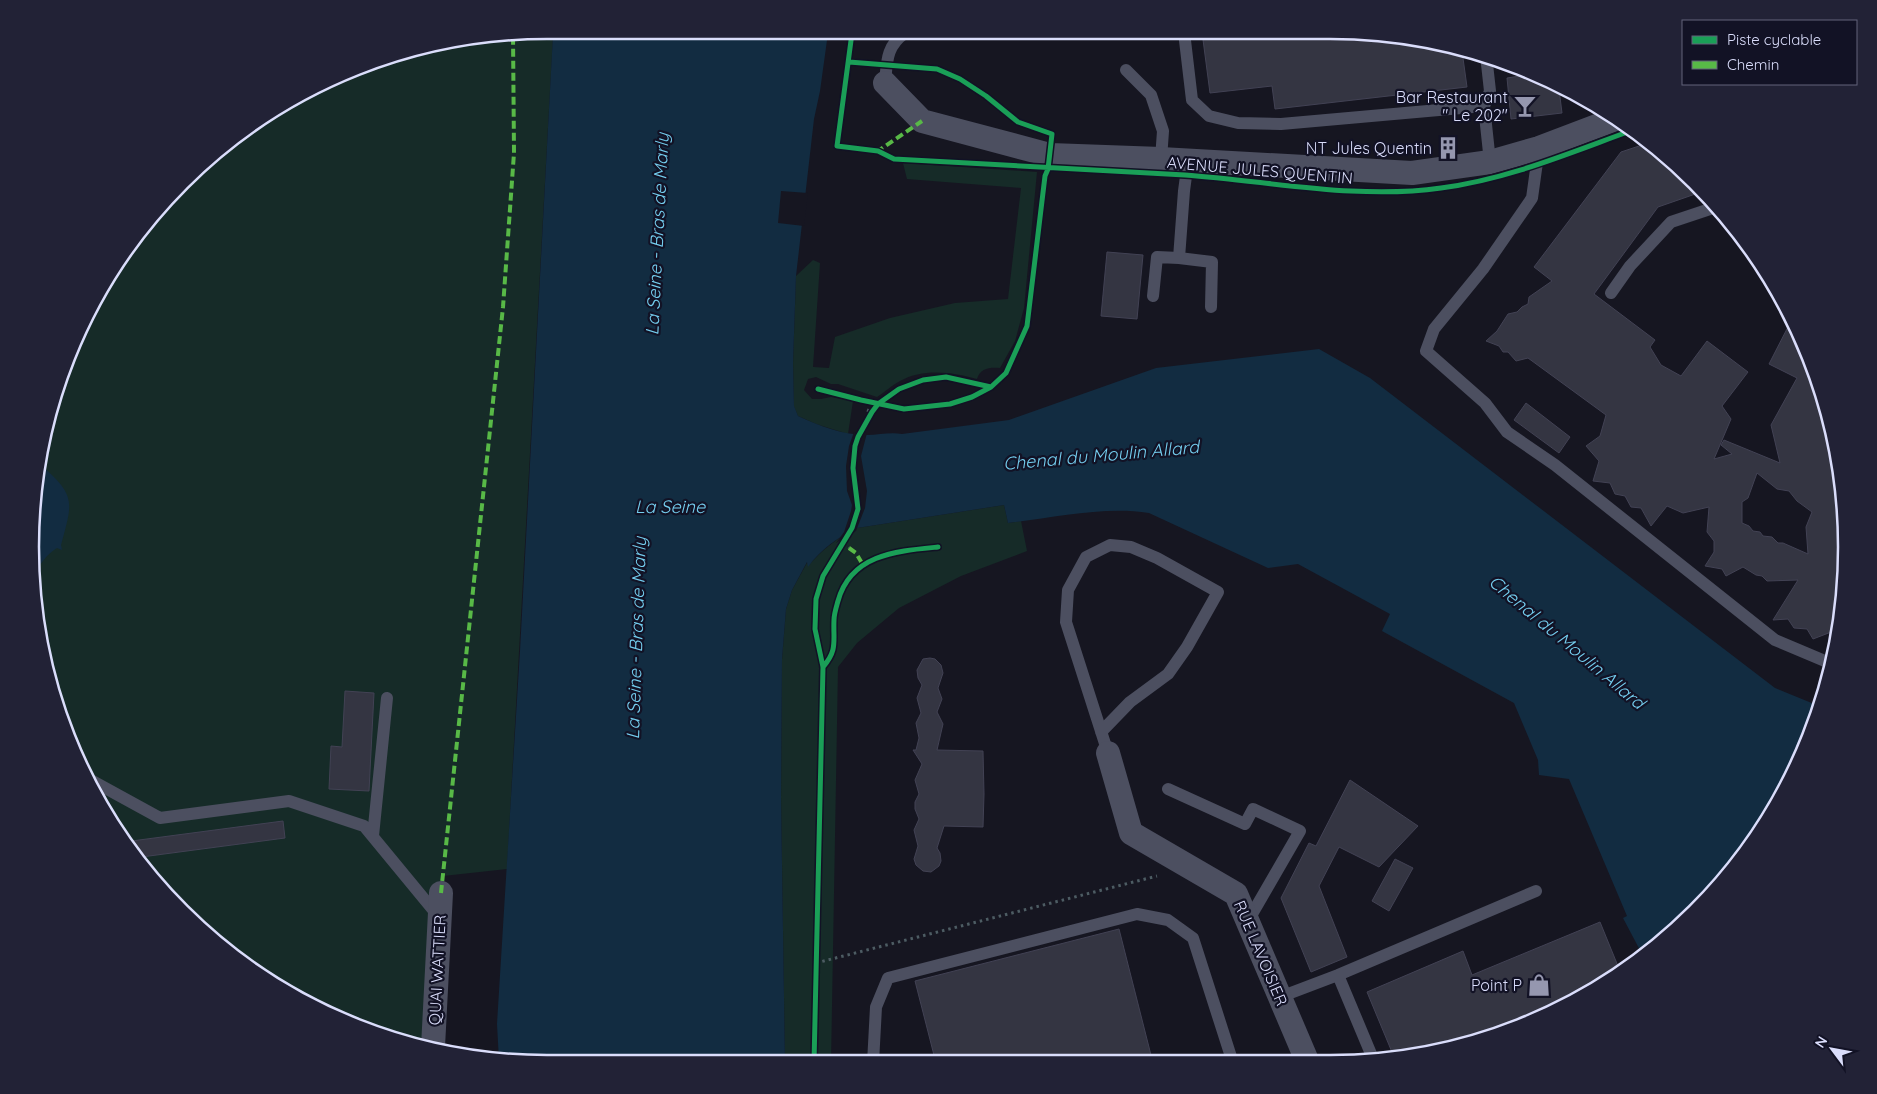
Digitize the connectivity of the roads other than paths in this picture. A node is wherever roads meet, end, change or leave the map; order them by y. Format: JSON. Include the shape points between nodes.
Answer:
{"nodes":[{"id":1,"x":896,"y":39,"type":"edge"},
{"id":2,"x":1185,"y":39,"type":"edge"},
{"id":3,"x":1487,"y":64,"type":"edge"},
{"id":4,"x":1126,"y":70,"type":"dead end"},
{"id":5,"x":886,"y":83,"type":"joint"},
{"id":6,"x":1484,"y":106,"type":"junction"},
{"id":7,"x":1608,"y":122,"type":"edge"},
{"id":8,"x":1539,"y":148,"type":"junction"},
{"id":9,"x":1161,"y":159,"type":"junction"},
{"id":10,"x":1188,"y":161,"type":"junction"},
{"id":11,"x":1490,"y":162,"type":"junction"},
{"id":12,"x":1709,"y":209,"type":"edge"},
{"id":13,"x":1179,"y":258,"type":"junction"},
{"id":14,"x":1610,"y":293,"type":"dead end"},
{"id":15,"x":1152,"y":296,"type":"dead end"},
{"id":16,"x":1211,"y":306,"type":"dead end"},
{"id":17,"x":1825,"y":661,"type":"edge"},
{"id":18,"x":387,"y":698,"type":"dead end"},
{"id":19,"x":1105,"y":742,"type":"junction"},
{"id":20,"x":97,"y":784,"type":"edge"},
{"id":21,"x":1168,"y":789,"type":"dead end"},
{"id":22,"x":373,"y":836,"type":"junction"},
{"id":23,"x":1536,"y":891,"type":"dead end"},
{"id":24,"x":442,"y":893,"type":"dead end"},
{"id":25,"x":440,"y":918,"type":"junction"},
{"id":26,"x":1248,"y":921,"type":"junction"},
{"id":27,"x":1338,"y":975,"type":"junction"},
{"id":28,"x":1280,"y":997,"type":"junction"},
{"id":29,"x":433,"y":1042,"type":"edge"},
{"id":30,"x":1371,"y":1053,"type":"edge"},
{"id":31,"x":873,"y":1055,"type":"edge"},
{"id":32,"x":1230,"y":1055,"type":"edge"},
{"id":33,"x":1305,"y":1055,"type":"edge"}],
"edges":[{"from":1,"to":5,"type":"lane","via":[[887,56]]},
{"from":2,"to":6,"type":"lane","via":[[1192,100],[1209,116],[1238,123],[1281,124]]},
{"from":3,"to":6,"type":"lane","via":[[1490,91]]},
{"from":4,"to":9,"type":"lane","via":[[1151,95],[1163,131]]},
{"from":5,"to":9,"type":"street","name":"AVENUE JULES QUENTIN","via":[[922,122],[1050,155]]},
{"from":6,"to":11,"type":"lane"},
{"from":7,"to":8,"type":"street","name":"AVENUE JULES QUENTIN"},
{"from":8,"to":11,"type":"street","name":"AVENUE JULES QUENTIN"},
{"from":8,"to":17,"type":"lane","via":[[1532,198],[1483,269],[1434,328],[1426,351],[1485,403],[1507,432],[1555,465],[1775,640]]},
{"from":9,"to":10,"type":"street","name":"AVENUE JULES QUENTIN"},
{"from":10,"to":11,"type":"street","name":"AVENUE JULES QUENTIN","via":[[1412,173]]},
{"from":10,"to":13,"type":"lane"},
{"from":12,"to":14,"type":"lane","via":[[1671,222]]},
{"from":13,"to":15,"type":"lane","via":[[1156,257]]},
{"from":13,"to":16,"type":"lane","via":[[1212,262]]},
{"from":18,"to":22,"type":"lane"},
{"from":19,"to":19,"type":"lane","via":[[1130,702],[1168,674],[1218,592],[1157,558],[1131,547],[1110,545],[1086,557],[1068,590],[1066,622]]},
{"from":19,"to":26,"type":"street","name":"RUE LAVOISIER","via":[[1131,833],[1236,894]]},
{"from":20,"to":22,"type":"lane","via":[[160,818],[288,801],[364,826]]},
{"from":21,"to":26,"type":"lane","via":[[1245,824],[1253,809],[1300,831]]},
{"from":22,"to":25,"type":"lane"},
{"from":23,"to":27,"type":"lane"},
{"from":24,"to":25,"type":"street","name":"QUAI WATTIER"},
{"from":25,"to":29,"type":"street","name":"QUAI WATTIER"},
{"from":26,"to":28,"type":"street","name":"RUE LAVOISIER"},
{"from":27,"to":28,"type":"lane"},
{"from":27,"to":30,"type":"lane"},
{"from":28,"to":33,"type":"street","name":"RUE LAVOISIER"},
{"from":31,"to":32,"type":"lane","via":[[876,1007],[888,978],[1137,914],[1168,920],[1193,938]]}]}
